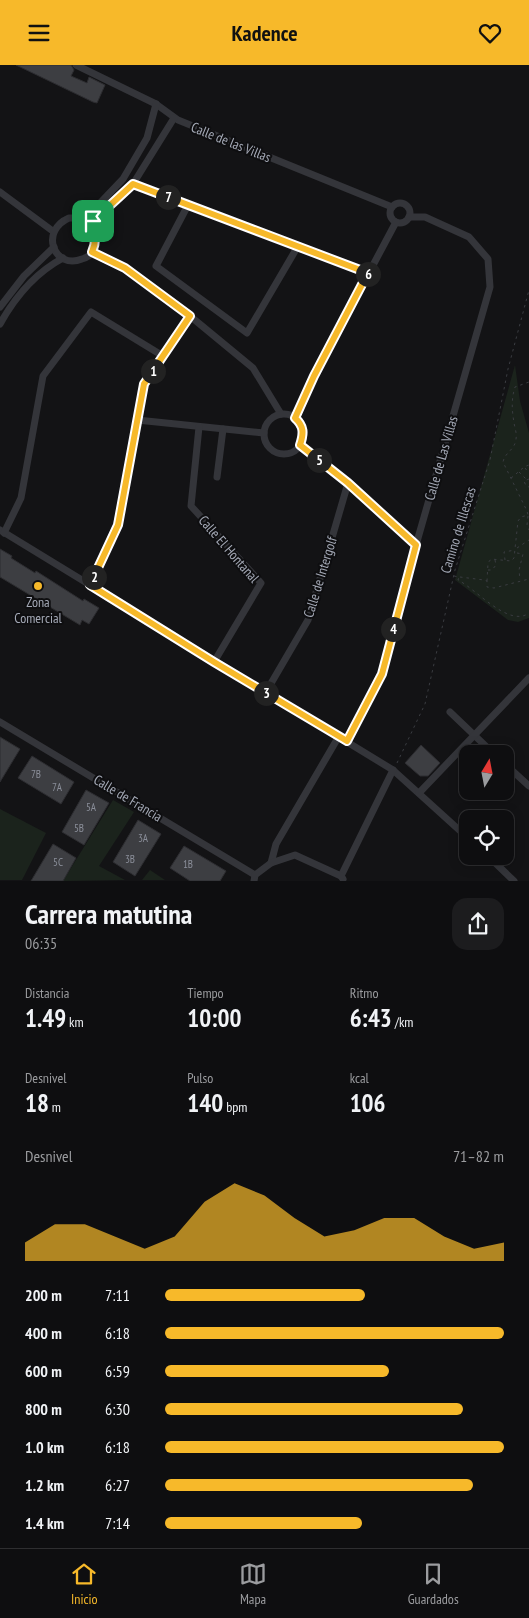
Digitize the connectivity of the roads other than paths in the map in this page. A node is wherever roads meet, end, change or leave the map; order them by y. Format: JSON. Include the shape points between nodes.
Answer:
{"nodes":[{"id":1,"x":76,"y":65,"type":"edge"},
{"id":2,"x":156,"y":104,"type":"junction"},
{"id":3,"x":174,"y":118,"type":"junction"},
{"id":4,"x":133,"y":184,"type":"junction"},
{"id":5,"x":0,"y":192,"type":"edge"},
{"id":6,"x":188,"y":205,"type":"junction"},
{"id":7,"x":392,"y":207,"type":"junction"},
{"id":8,"x":409,"y":217,"type":"junction"},
{"id":9,"x":84,"y":220,"type":"junction"},
{"id":10,"x":93,"y":221,"type":"junction"},
{"id":11,"x":396,"y":222,"type":"junction"},
{"id":12,"x":54,"y":232,"type":"junction"},
{"id":13,"x":298,"y":246,"type":"junction"},
{"id":14,"x":54,"y":247,"type":"junction"},
{"id":15,"x":92,"y":252,"type":"junction"},
{"id":16,"x":63,"y":258,"type":"junction"},
{"id":17,"x":368,"y":273,"type":"junction"},
{"id":18,"x":0,"y":307,"type":"edge"},
{"id":19,"x":190,"y":316,"type":"junction"},
{"id":20,"x":0,"y":324,"type":"edge"},
{"id":21,"x":163,"y":356,"type":"junction"},
{"id":22,"x":281,"y":414,"type":"junction"},
{"id":23,"x":295,"y":418,"type":"junction"},
{"id":24,"x":137,"y":420,"type":"junction"},
{"id":25,"x":200,"y":427,"type":"junction"},
{"id":26,"x":223,"y":429,"type":"junction"},
{"id":27,"x":264,"y":433,"type":"junction"},
{"id":28,"x":300,"y":445,"type":"junction"},
{"id":29,"x":217,"y":477,"type":"dead end"},
{"id":30,"x":348,"y":483,"type":"junction"},
{"id":31,"x":2,"y":531,"type":"edge"},
{"id":32,"x":416,"y":545,"type":"junction"},
{"id":33,"x":90,"y":585,"type":"junction"},
{"id":34,"x":214,"y":662,"type":"junction"},
{"id":35,"x":529,"y":678,"type":"edge"},
{"id":36,"x":266,"y":693,"type":"junction"},
{"id":37,"x":450,"y":713,"type":"dead end"},
{"id":38,"x":0,"y":722,"type":"edge"},
{"id":39,"x":474,"y":735,"type":"junction"},
{"id":40,"x":339,"y":736,"type":"junction"},
{"id":41,"x":347,"y":741,"type":"junction"},
{"id":42,"x":485,"y":745,"type":"edge"},
{"id":43,"x":393,"y":770,"type":"junction"},
{"id":44,"x":514,"y":772,"type":"edge"},
{"id":45,"x":529,"y":786,"type":"edge"},
{"id":46,"x":419,"y":793,"type":"junction"},
{"id":47,"x":459,"y":830,"type":"edge"},
{"id":48,"x":271,"y":863,"type":"junction"},
{"id":49,"x":497,"y":865,"type":"edge"},
{"id":50,"x":255,"y":878,"type":"edge"},
{"id":51,"x":342,"y":878,"type":"edge"},
{"id":52,"x":514,"y":881,"type":"edge"}],
"edges":[{"from":1,"to":2,"type":"street","name":"Calle de las Villas"},
{"from":2,"to":3,"type":"street","name":"Calle de las Villas"},
{"from":2,"to":9,"type":"street","via":[[147,138],[123,179]]},
{"from":3,"to":4,"type":"street"},
{"from":3,"to":7,"type":"street","name":"Calle de las Villas"},
{"from":4,"to":6,"type":"street"},
{"from":4,"to":10,"type":"street"},
{"from":5,"to":12,"type":"street"},
{"from":6,"to":13,"type":"street"},
{"from":6,"to":13,"type":"street","via":[[156,266],[248,333]]},
{"from":7,"to":8,"type":"street","via":[[404,204],[409,209]]},
{"from":7,"to":11,"type":"street","via":[[391,218]]},
{"from":8,"to":11,"type":"street","via":[[404,222]]},
{"from":8,"to":32,"type":"street","name":"Calle de Las Villas","via":[[426,217],[468,237],[488,259],[490,287]]},
{"from":9,"to":10,"type":"street"},
{"from":9,"to":12,"type":"street","via":[[69,218],[62,221]]},
{"from":10,"to":15,"type":"street","via":[[96,238]]},
{"from":11,"to":17,"type":"street"},
{"from":12,"to":14,"type":"street"},
{"from":13,"to":17,"type":"street"},
{"from":14,"to":16,"type":"street"},
{"from":14,"to":18,"type":"street","via":[[24,276]]},
{"from":15,"to":16,"type":"street","via":[[77,261]]},
{"from":15,"to":19,"type":"street","via":[[125,268]]},
{"from":16,"to":20,"type":"street","via":[[49,265],[22,291]]},
{"from":17,"to":23,"type":"street"},
{"from":19,"to":21,"type":"street"},
{"from":19,"to":22,"type":"street","via":[[253,368]]},
{"from":21,"to":24,"type":"street","via":[[144,384]]},
{"from":21,"to":31,"type":"street","via":[[91,312],[44,376],[21,498]]},
{"from":22,"to":23,"type":"street"},
{"from":22,"to":27,"type":"street","via":[[269,421]]},
{"from":23,"to":28,"type":"street","via":[[303,429]]},
{"from":24,"to":25,"type":"street"},
{"from":24,"to":33,"type":"street","via":[[118,525]]},
{"from":25,"to":26,"type":"street"},
{"from":25,"to":34,"type":"street","name":"Calle El Hontanal","via":[[191,506],[262,583]]},
{"from":26,"to":27,"type":"street"},
{"from":26,"to":29,"type":"street"},
{"from":27,"to":28,"type":"street","via":[[266,442],[275,452],[290,453]]},
{"from":28,"to":30,"type":"street"},
{"from":30,"to":32,"type":"street"},
{"from":30,"to":36,"type":"street","name":"Calle de Intergolf","via":[[308,620]]},
{"from":31,"to":33,"type":"street"},
{"from":32,"to":41,"type":"street","name":"Calle de Las Villas","via":[[382,674]]},
{"from":33,"to":34,"type":"street"},
{"from":34,"to":36,"type":"street"},
{"from":35,"to":39,"type":"street"},
{"from":36,"to":40,"type":"street"},
{"from":37,"to":39,"type":"street"},
{"from":38,"to":50,"type":"street","name":"Calle de Francia"},
{"from":39,"to":42,"type":"street"},
{"from":39,"to":46,"type":"street"},
{"from":40,"to":41,"type":"street"},
{"from":40,"to":48,"type":"street","via":[[276,844]]},
{"from":41,"to":43,"type":"street"},
{"from":43,"to":46,"type":"street"},
{"from":43,"to":51,"type":"street"},
{"from":44,"to":45,"type":"street"},
{"from":46,"to":47,"type":"street"},
{"from":48,"to":50,"type":"street"},
{"from":48,"to":51,"type":"street","via":[[295,855]]},
{"from":49,"to":52,"type":"street"}]}
